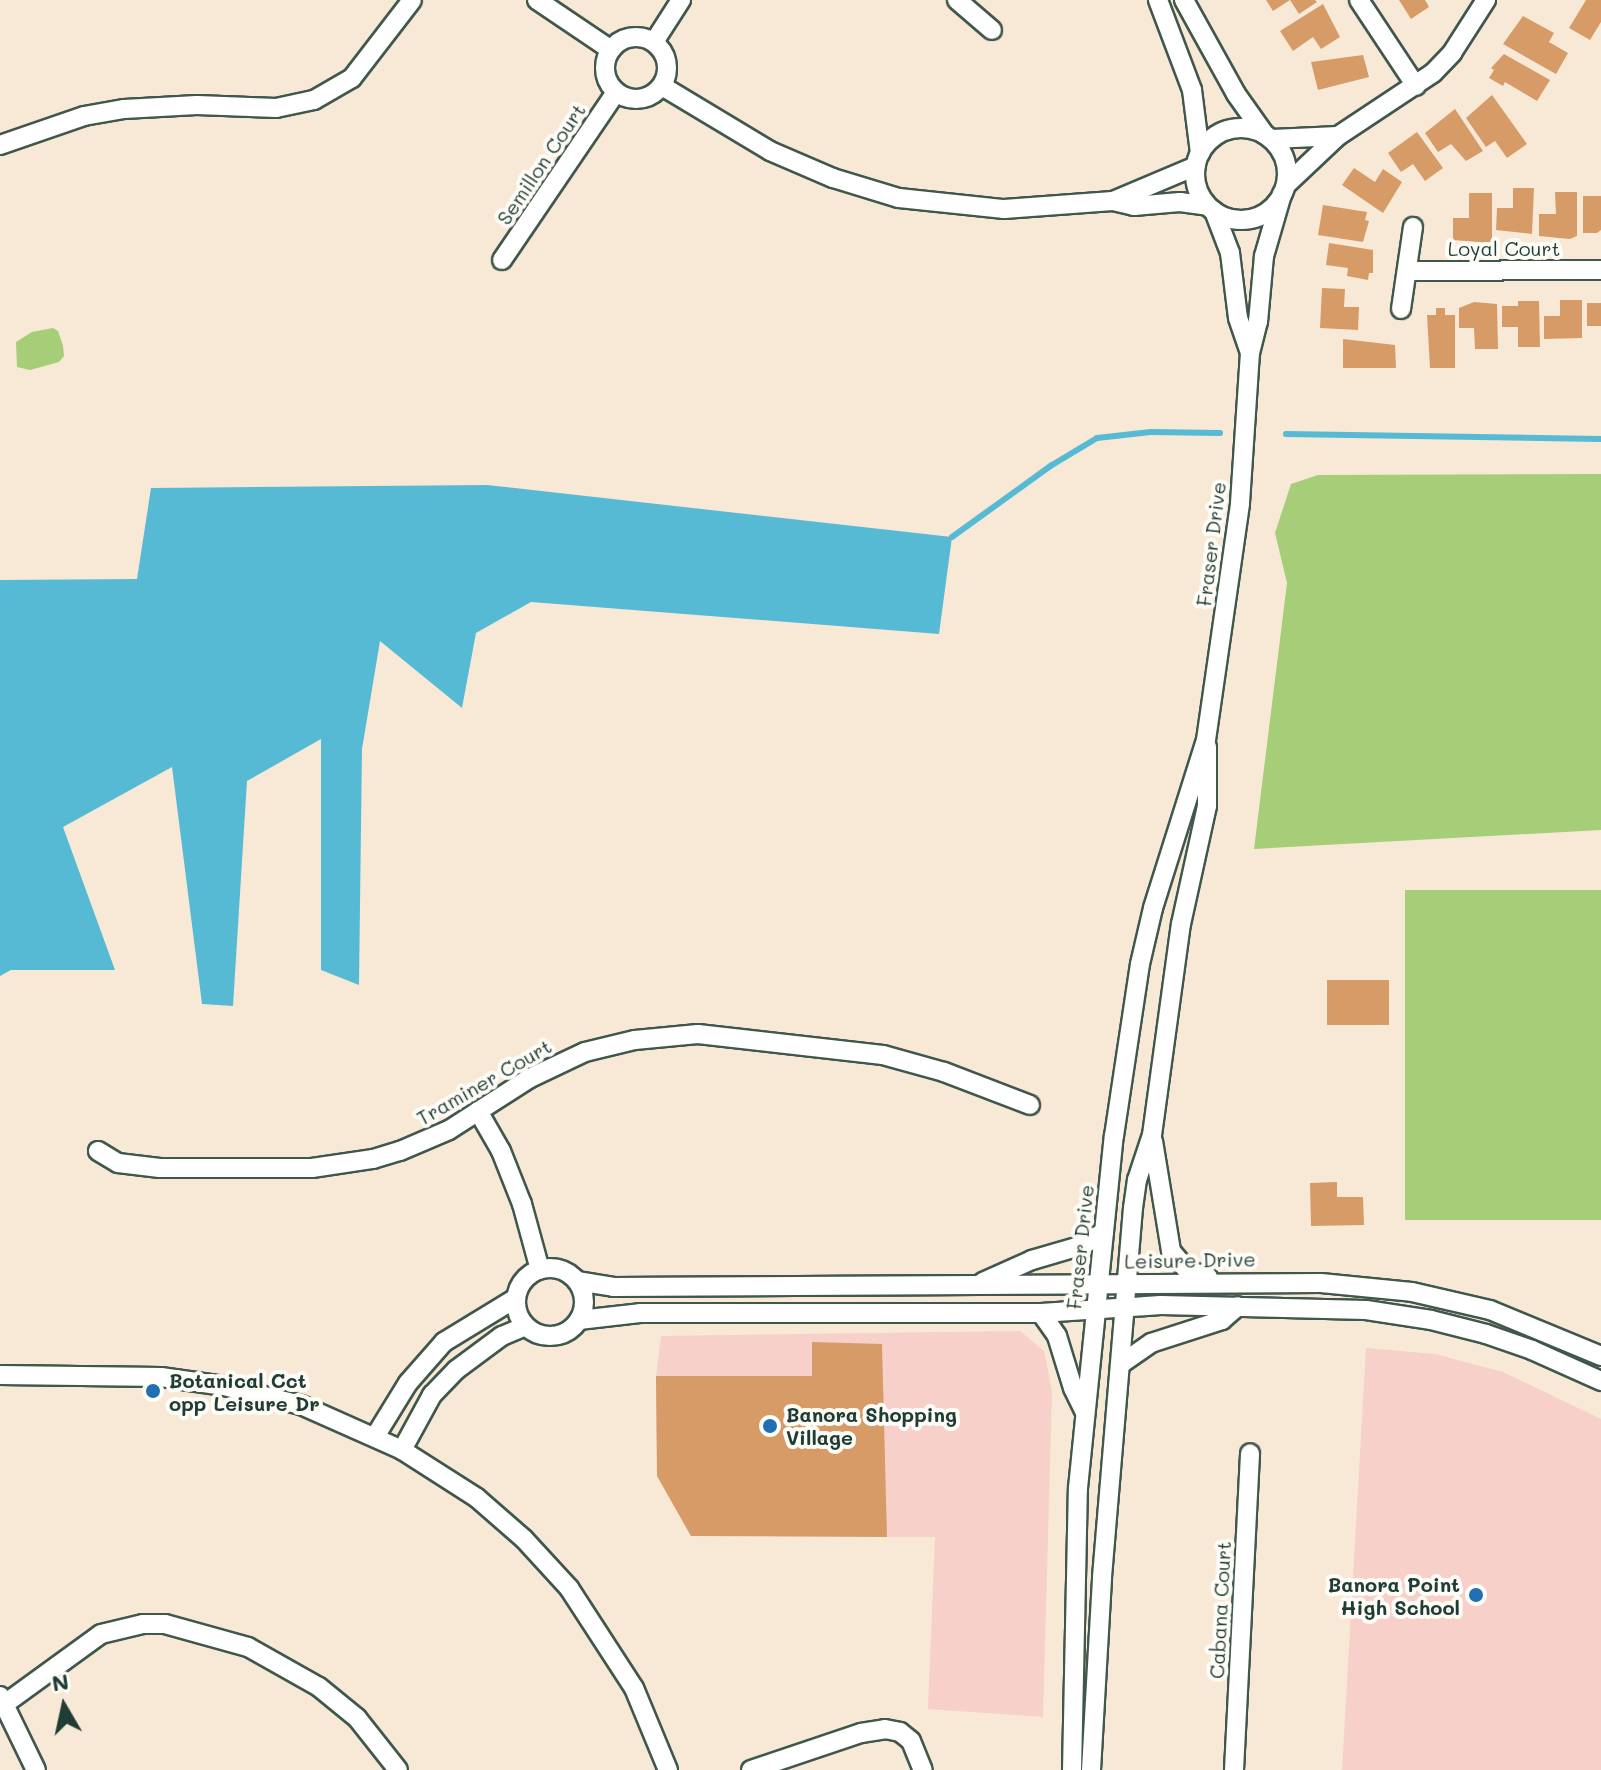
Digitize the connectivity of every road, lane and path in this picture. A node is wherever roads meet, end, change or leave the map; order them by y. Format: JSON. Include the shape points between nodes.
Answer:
{"nodes":[{"id":1,"x":412,"y":0,"type":"edge"},
{"id":2,"x":537,"y":0,"type":"edge"},
{"id":3,"x":681,"y":0,"type":"edge"},
{"id":4,"x":957,"y":0,"type":"edge"},
{"id":5,"x":1158,"y":0,"type":"edge"},
{"id":6,"x":1184,"y":0,"type":"edge"},
{"id":7,"x":1359,"y":0,"type":"edge"},
{"id":8,"x":1486,"y":0,"type":"edge"},
{"id":9,"x":992,"y":30,"type":"dead end"},
{"id":10,"x":654,"y":42,"type":"junction"},
{"id":11,"x":611,"y":50,"type":"junction"},
{"id":12,"x":662,"y":86,"type":"junction"},
{"id":13,"x":1416,"y":86,"type":"junction"},
{"id":14,"x":616,"y":92,"type":"junction"},
{"id":15,"x":1338,"y":136,"type":"junction"},
{"id":16,"x":1268,"y":137,"type":"junction"},
{"id":17,"x":0,"y":145,"type":"edge"},
{"id":18,"x":1198,"y":160,"type":"junction"},
{"id":19,"x":1284,"y":189,"type":"junction"},
{"id":20,"x":1113,"y":201,"type":"junction"},
{"id":21,"x":1211,"y":208,"type":"junction"},
{"id":22,"x":1413,"y":227,"type":"dead end"},
{"id":23,"x":502,"y":260,"type":"dead end"},
{"id":24,"x":1601,"y":270,"type":"edge"},
{"id":25,"x":1407,"y":271,"type":"junction"},
{"id":26,"x":1401,"y":309,"type":"dead end"},
{"id":27,"x":1250,"y":353,"type":"junction"},
{"id":28,"x":1206,"y":740,"type":"junction"},
{"id":29,"x":1030,"y":1105,"type":"dead end"},
{"id":30,"x":478,"y":1111,"type":"junction"},
{"id":31,"x":1152,"y":1135,"type":"junction"},
{"id":32,"x":98,"y":1151,"type":"dead end"},
{"id":33,"x":1104,"y":1232,"type":"junction"},
{"id":34,"x":540,"y":1270,"type":"junction"},
{"id":35,"x":577,"y":1281,"type":"junction"},
{"id":36,"x":1220,"y":1281,"type":"junction"},
{"id":37,"x":1127,"y":1283,"type":"junction"},
{"id":38,"x":977,"y":1285,"type":"junction"},
{"id":39,"x":1099,"y":1285,"type":"junction"},
{"id":40,"x":516,"y":1298,"type":"junction"},
{"id":41,"x":1238,"y":1306,"type":"junction"},
{"id":42,"x":1126,"y":1307,"type":"junction"},
{"id":43,"x":1096,"y":1310,"type":"junction"},
{"id":44,"x":1041,"y":1313,"type":"junction"},
{"id":45,"x":579,"y":1320,"type":"junction"},
{"id":46,"x":525,"y":1326,"type":"junction"},
{"id":47,"x":1601,"y":1356,"type":"edge"},
{"id":48,"x":1121,"y":1364,"type":"junction"},
{"id":49,"x":0,"y":1375,"type":"edge"},
{"id":50,"x":1601,"y":1381,"type":"edge"},
{"id":51,"x":1085,"y":1413,"type":"junction"},
{"id":52,"x":376,"y":1435,"type":"junction"},
{"id":53,"x":402,"y":1450,"type":"junction"},
{"id":54,"x":1250,"y":1453,"type":"dead end"},
{"id":55,"x":3,"y":1700,"type":"edge"},
{"id":56,"x":36,"y":1770,"type":"edge"},
{"id":57,"x":398,"y":1770,"type":"edge"},
{"id":58,"x":668,"y":1770,"type":"edge"},
{"id":59,"x":751,"y":1770,"type":"edge"},
{"id":60,"x":923,"y":1770,"type":"edge"},
{"id":61,"x":1072,"y":1770,"type":"edge"},
{"id":62,"x":1091,"y":1770,"type":"edge"},
{"id":63,"x":1234,"y":1770,"type":"edge"}],
"edges":[{"from":1,"to":17,"type":"street","via":[[366,65],[314,100],[276,108],[124,109],[84,116]]},
{"from":2,"to":11,"type":"street"},
{"from":3,"to":10,"type":"street"},
{"from":4,"to":9,"type":"street"},
{"from":5,"to":18,"type":"street","via":[[1192,90]]},
{"from":6,"to":16,"type":"street","via":[[1236,94]]},
{"from":7,"to":13,"type":"street"},
{"from":8,"to":13,"type":"street","via":[[1452,53]]},
{"from":10,"to":11,"type":"street","via":[[631,38]]},
{"from":10,"to":12,"type":"street","via":[[667,62]]},
{"from":11,"to":14,"type":"street","via":[[605,72]]},
{"from":12,"to":14,"type":"street","via":[[640,99]]},
{"from":12,"to":20,"type":"street","via":[[770,151],[878,192],[1004,209]]},
{"from":13,"to":15,"type":"street"},
{"from":14,"to":23,"type":"street","name":"Semillon Court"},
{"from":15,"to":16,"type":"street"},
{"from":15,"to":19,"type":"street"},
{"from":16,"to":18,"type":"street","via":[[1250,129],[1226,131],[1213,138]]},
{"from":16,"to":19,"type":"street","via":[[1285,159]]},
{"from":18,"to":20,"type":"street"},
{"from":18,"to":21,"type":"street","via":[[1197,186]]},
{"from":19,"to":21,"type":"street","via":[[1270,209],[1252,218],[1235,219]]},
{"from":19,"to":27,"type":"street","name":"Fraser Drive","via":[[1264,256]]},
{"from":20,"to":21,"type":"street"},
{"from":21,"to":27,"type":"street","name":"Fraser Drive","via":[[1228,245],[1238,318]]},
{"from":22,"to":25,"type":"street"},
{"from":24,"to":25,"type":"street","name":"Loyal Court"},
{"from":25,"to":26,"type":"street"},
{"from":27,"to":28,"type":"street","name":"Fraser Drive","via":[[1240,503]]},
{"from":28,"to":31,"type":"street","name":"Fraser Drive","via":[[1207,806],[1181,924]]},
{"from":28,"to":33,"type":"street","name":"Fraser Drive","via":[[1174,832],[1140,964]]},
{"from":29,"to":30,"type":"street","name":"Traminer Court","via":[[883,1055],[698,1034],[585,1052]]},
{"from":30,"to":32,"type":"street","name":"Traminer Court","via":[[400,1151],[336,1166],[150,1168],[118,1163]]},
{"from":30,"to":34,"type":"street","via":[[522,1204]]},
{"from":31,"to":36,"type":"street","via":[[1171,1251],[1187,1270]]},
{"from":31,"to":37,"type":"street","name":"Fraser Drive","via":[[1137,1180]]},
{"from":33,"to":38,"type":"street"},
{"from":33,"to":39,"type":"street","name":"Fraser Drive"},
{"from":34,"to":35,"type":"street","name":"Leisure Drive","via":[[560,1270]]},
{"from":34,"to":40,"type":"street","via":[[524,1280]]},
{"from":35,"to":38,"type":"street","name":"Leisure Drive","via":[[614,1287]]},
{"from":35,"to":45,"type":"street","via":[[584,1300]]},
{"from":36,"to":37,"type":"street","name":"Leisure Drive"},
{"from":36,"to":47,"type":"street","name":"Leisure Drive","via":[[1412,1292],[1490,1310]]},
{"from":37,"to":39,"type":"street","name":"Leisure Drive"},
{"from":37,"to":42,"type":"street","name":"Fraser Drive"},
{"from":38,"to":39,"type":"street","name":"Leisure Drive"},
{"from":39,"to":43,"type":"street","name":"Fraser Drive"},
{"from":40,"to":46,"type":"street"},
{"from":40,"to":52,"type":"street","via":[[444,1342],[408,1383]]},
{"from":41,"to":42,"type":"street"},
{"from":41,"to":48,"type":"street","via":[[1222,1320],[1139,1349]]},
{"from":41,"to":50,"type":"street","via":[[1366,1310],[1431,1320],[1532,1350]]},
{"from":42,"to":43,"type":"street"},
{"from":42,"to":48,"type":"street","name":"Fraser Drive"},
{"from":43,"to":44,"type":"street"},
{"from":43,"to":51,"type":"street","name":"Fraser Drive"},
{"from":44,"to":45,"type":"street","via":[[640,1313]]},
{"from":44,"to":51,"type":"street","via":[[1057,1336]]},
{"from":45,"to":46,"type":"street","via":[[554,1336]]},
{"from":46,"to":53,"type":"street","via":[[456,1370],[432,1395]]},
{"from":48,"to":62,"type":"street","name":"Fraser Drive"},
{"from":49,"to":52,"type":"street","via":[[147,1376],[212,1384],[301,1405]]},
{"from":51,"to":61,"type":"street","name":"Fraser Drive","via":[[1077,1514]]},
{"from":52,"to":53,"type":"street"},
{"from":53,"to":58,"type":"street","via":[[477,1498],[569,1588],[634,1688]]},
{"from":54,"to":63,"type":"street","name":"Cabana Court"},
{"from":55,"to":56,"type":"street"},
{"from":55,"to":57,"type":"street","via":[[101,1634],[165,1624],[248,1647],[319,1687],[357,1718]]},
{"from":59,"to":60,"type":"street","via":[[885,1729],[911,1741]]}]}
